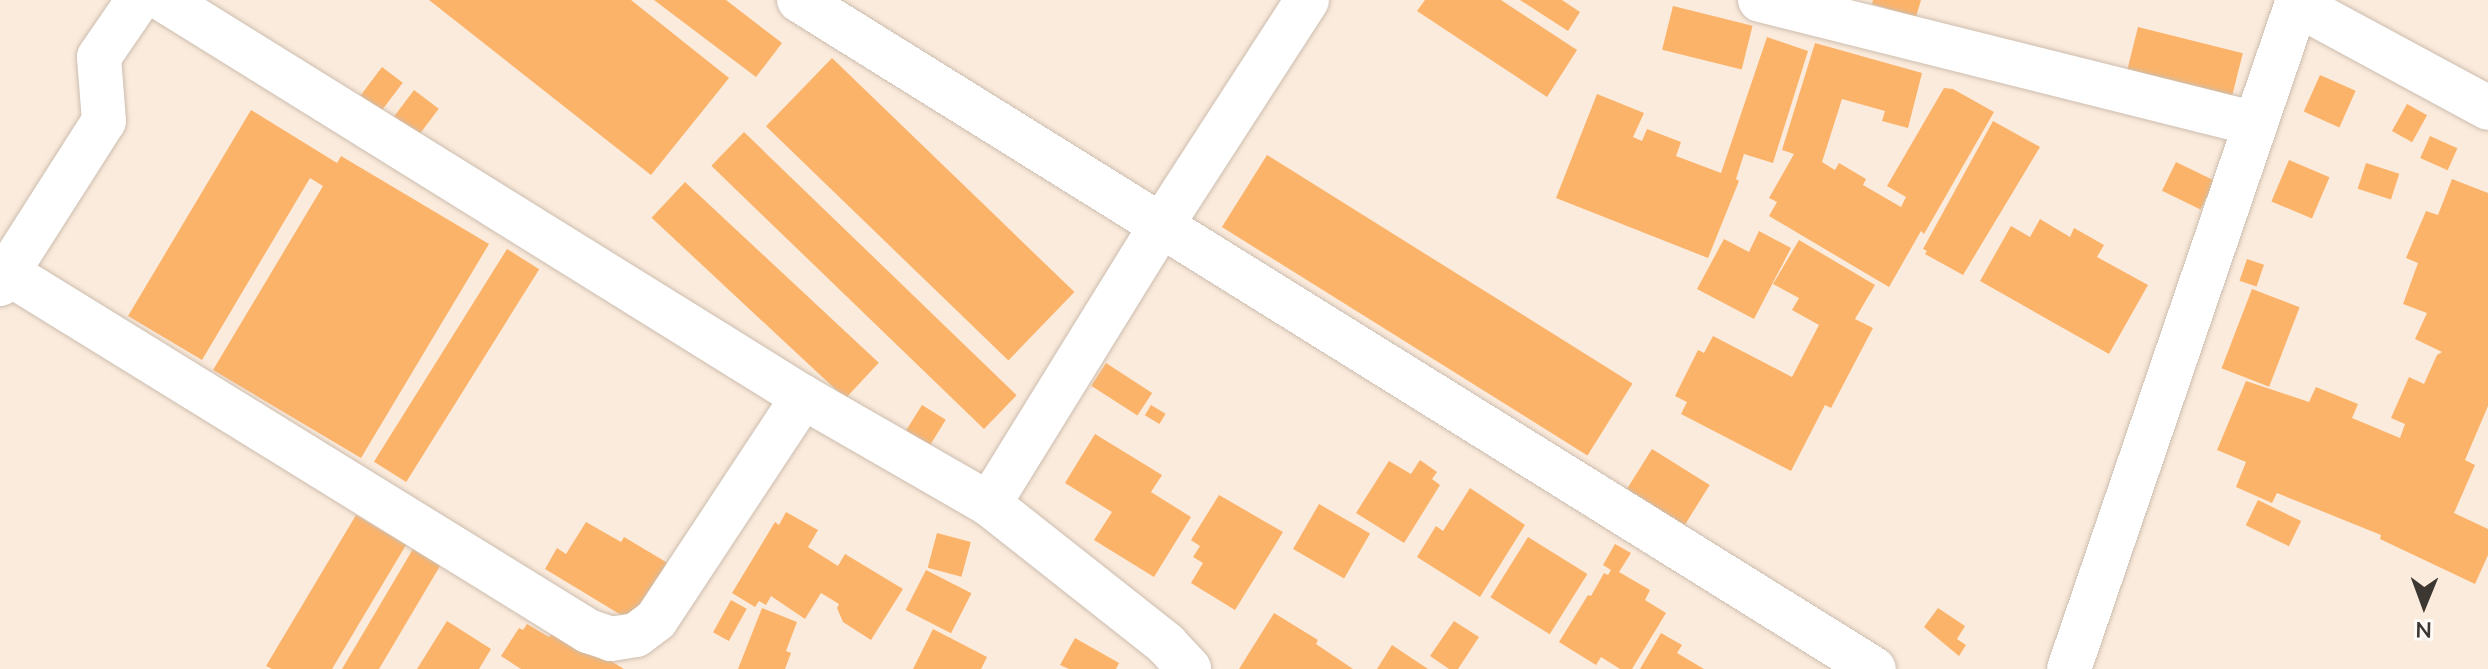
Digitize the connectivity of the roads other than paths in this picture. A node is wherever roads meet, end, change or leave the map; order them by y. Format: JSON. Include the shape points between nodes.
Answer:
{"nodes":[{"id":1,"x":138,"y":0,"type":"edge"},
{"id":2,"x":164,"y":0,"type":"edge"},
{"id":3,"x":799,"y":0,"type":"edge"},
{"id":4,"x":1307,"y":0,"type":"edge"},
{"id":5,"x":1760,"y":0,"type":"edge"},
{"id":6,"x":2297,"y":2,"type":"edge"},
{"id":7,"x":2488,"y":108,"type":"edge"},
{"id":8,"x":2256,"y":124,"type":"junction"},
{"id":9,"x":1161,"y":226,"type":"junction"},
{"id":10,"x":4,"y":279,"type":"edge"},
{"id":11,"x":803,"y":397,"type":"junction"},
{"id":12,"x":989,"y":504,"type":"junction"},
{"id":13,"x":1168,"y":661,"type":"edge"},
{"id":14,"x":1874,"y":669,"type":"edge"},
{"id":15,"x":2069,"y":669,"type":"edge"}],
"edges":[{"from":1,"to":10,"type":"street","via":[[99,57],[104,121]]},
{"from":2,"to":11,"type":"street"},
{"from":3,"to":9,"type":"street"},
{"from":4,"to":9,"type":"street"},
{"from":5,"to":8,"type":"street"},
{"from":6,"to":7,"type":"street"},
{"from":6,"to":8,"type":"street"},
{"from":8,"to":15,"type":"street"},
{"from":9,"to":12,"type":"street"},
{"from":9,"to":14,"type":"street"},
{"from":10,"to":11,"type":"street","via":[[588,631],[611,639],[636,635],[656,620]]},
{"from":11,"to":12,"type":"street"},
{"from":12,"to":13,"type":"street"}]}
